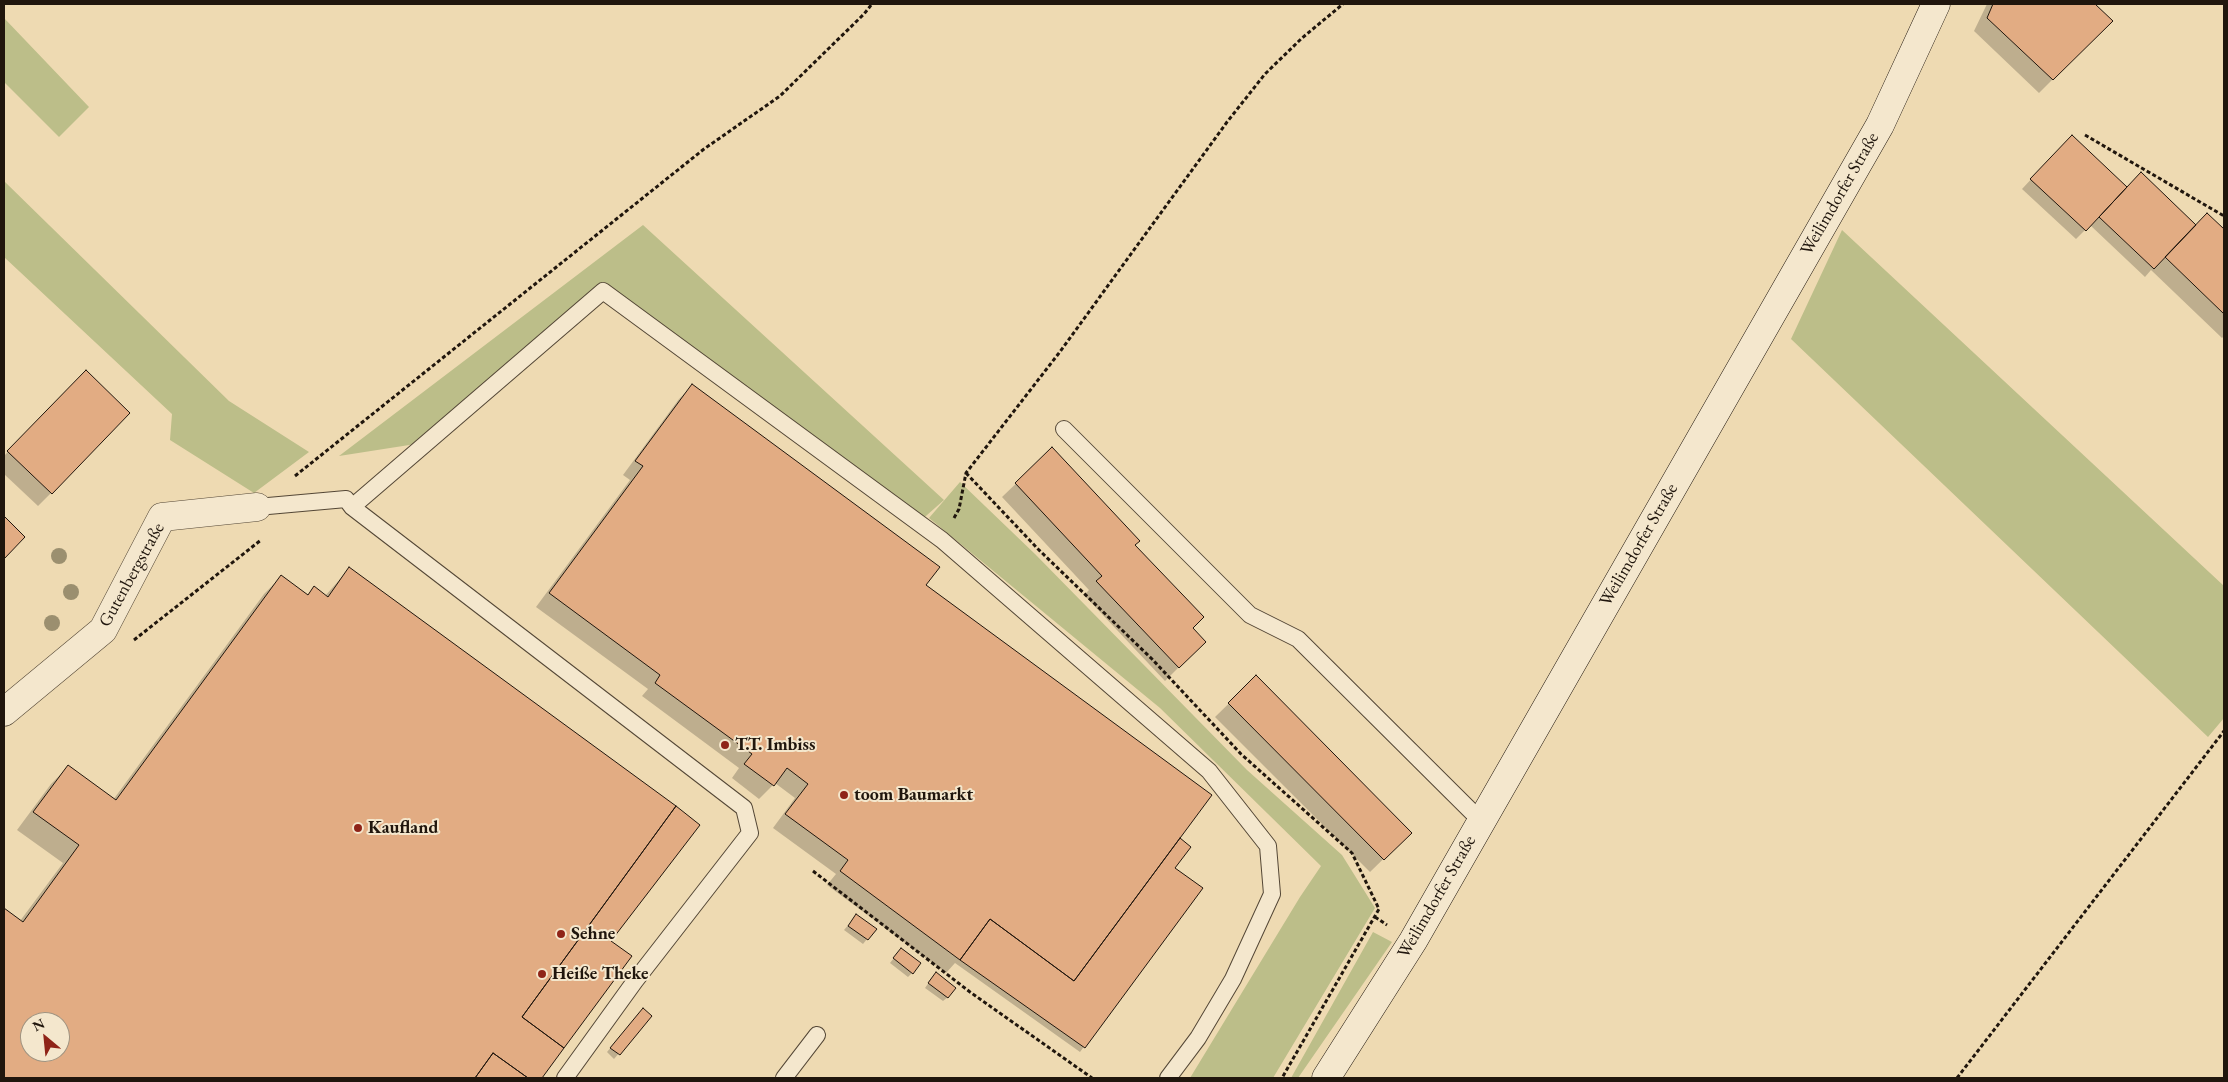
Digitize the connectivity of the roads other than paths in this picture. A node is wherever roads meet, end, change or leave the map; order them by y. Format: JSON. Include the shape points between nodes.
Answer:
{"nodes":[{"id":1,"x":1936,"y":4,"type":"edge"},
{"id":2,"x":1064,"y":429,"type":"dead end"},
{"id":3,"x":257,"y":507,"type":"joint"},
{"id":4,"x":352,"y":507,"type":"junction"},
{"id":5,"x":4,"y":712,"type":"edge"},
{"id":6,"x":1481,"y":821,"type":"junction"},
{"id":7,"x":817,"y":1034,"type":"dead end"},
{"id":8,"x":565,"y":1078,"type":"edge"},
{"id":9,"x":784,"y":1078,"type":"edge"},
{"id":10,"x":1168,"y":1078,"type":"edge"},
{"id":11,"x":1326,"y":1078,"type":"edge"}],
"edges":[{"from":1,"to":6,"type":"main road","name":"Weilimdorfer Straße","via":[[1880,125]]},
{"from":2,"to":6,"type":"lane","via":[[1250,615],[1298,639]]},
{"from":3,"to":4,"type":"lane","via":[[346,499]]},
{"from":3,"to":5,"type":"main road","name":"Gutenbergstraße","via":[[162,517],[103,630]]},
{"from":4,"to":8,"type":"lane","via":[[744,808],[750,833],[635,981]]},
{"from":4,"to":10,"type":"lane","via":[[602,291],[942,540],[1209,771],[1268,846],[1272,894],[1233,979],[1198,1038]]},
{"from":6,"to":11,"type":"main road","name":"Weilimdorfer Straße","via":[[1413,941]]},
{"from":7,"to":9,"type":"lane"}]}
